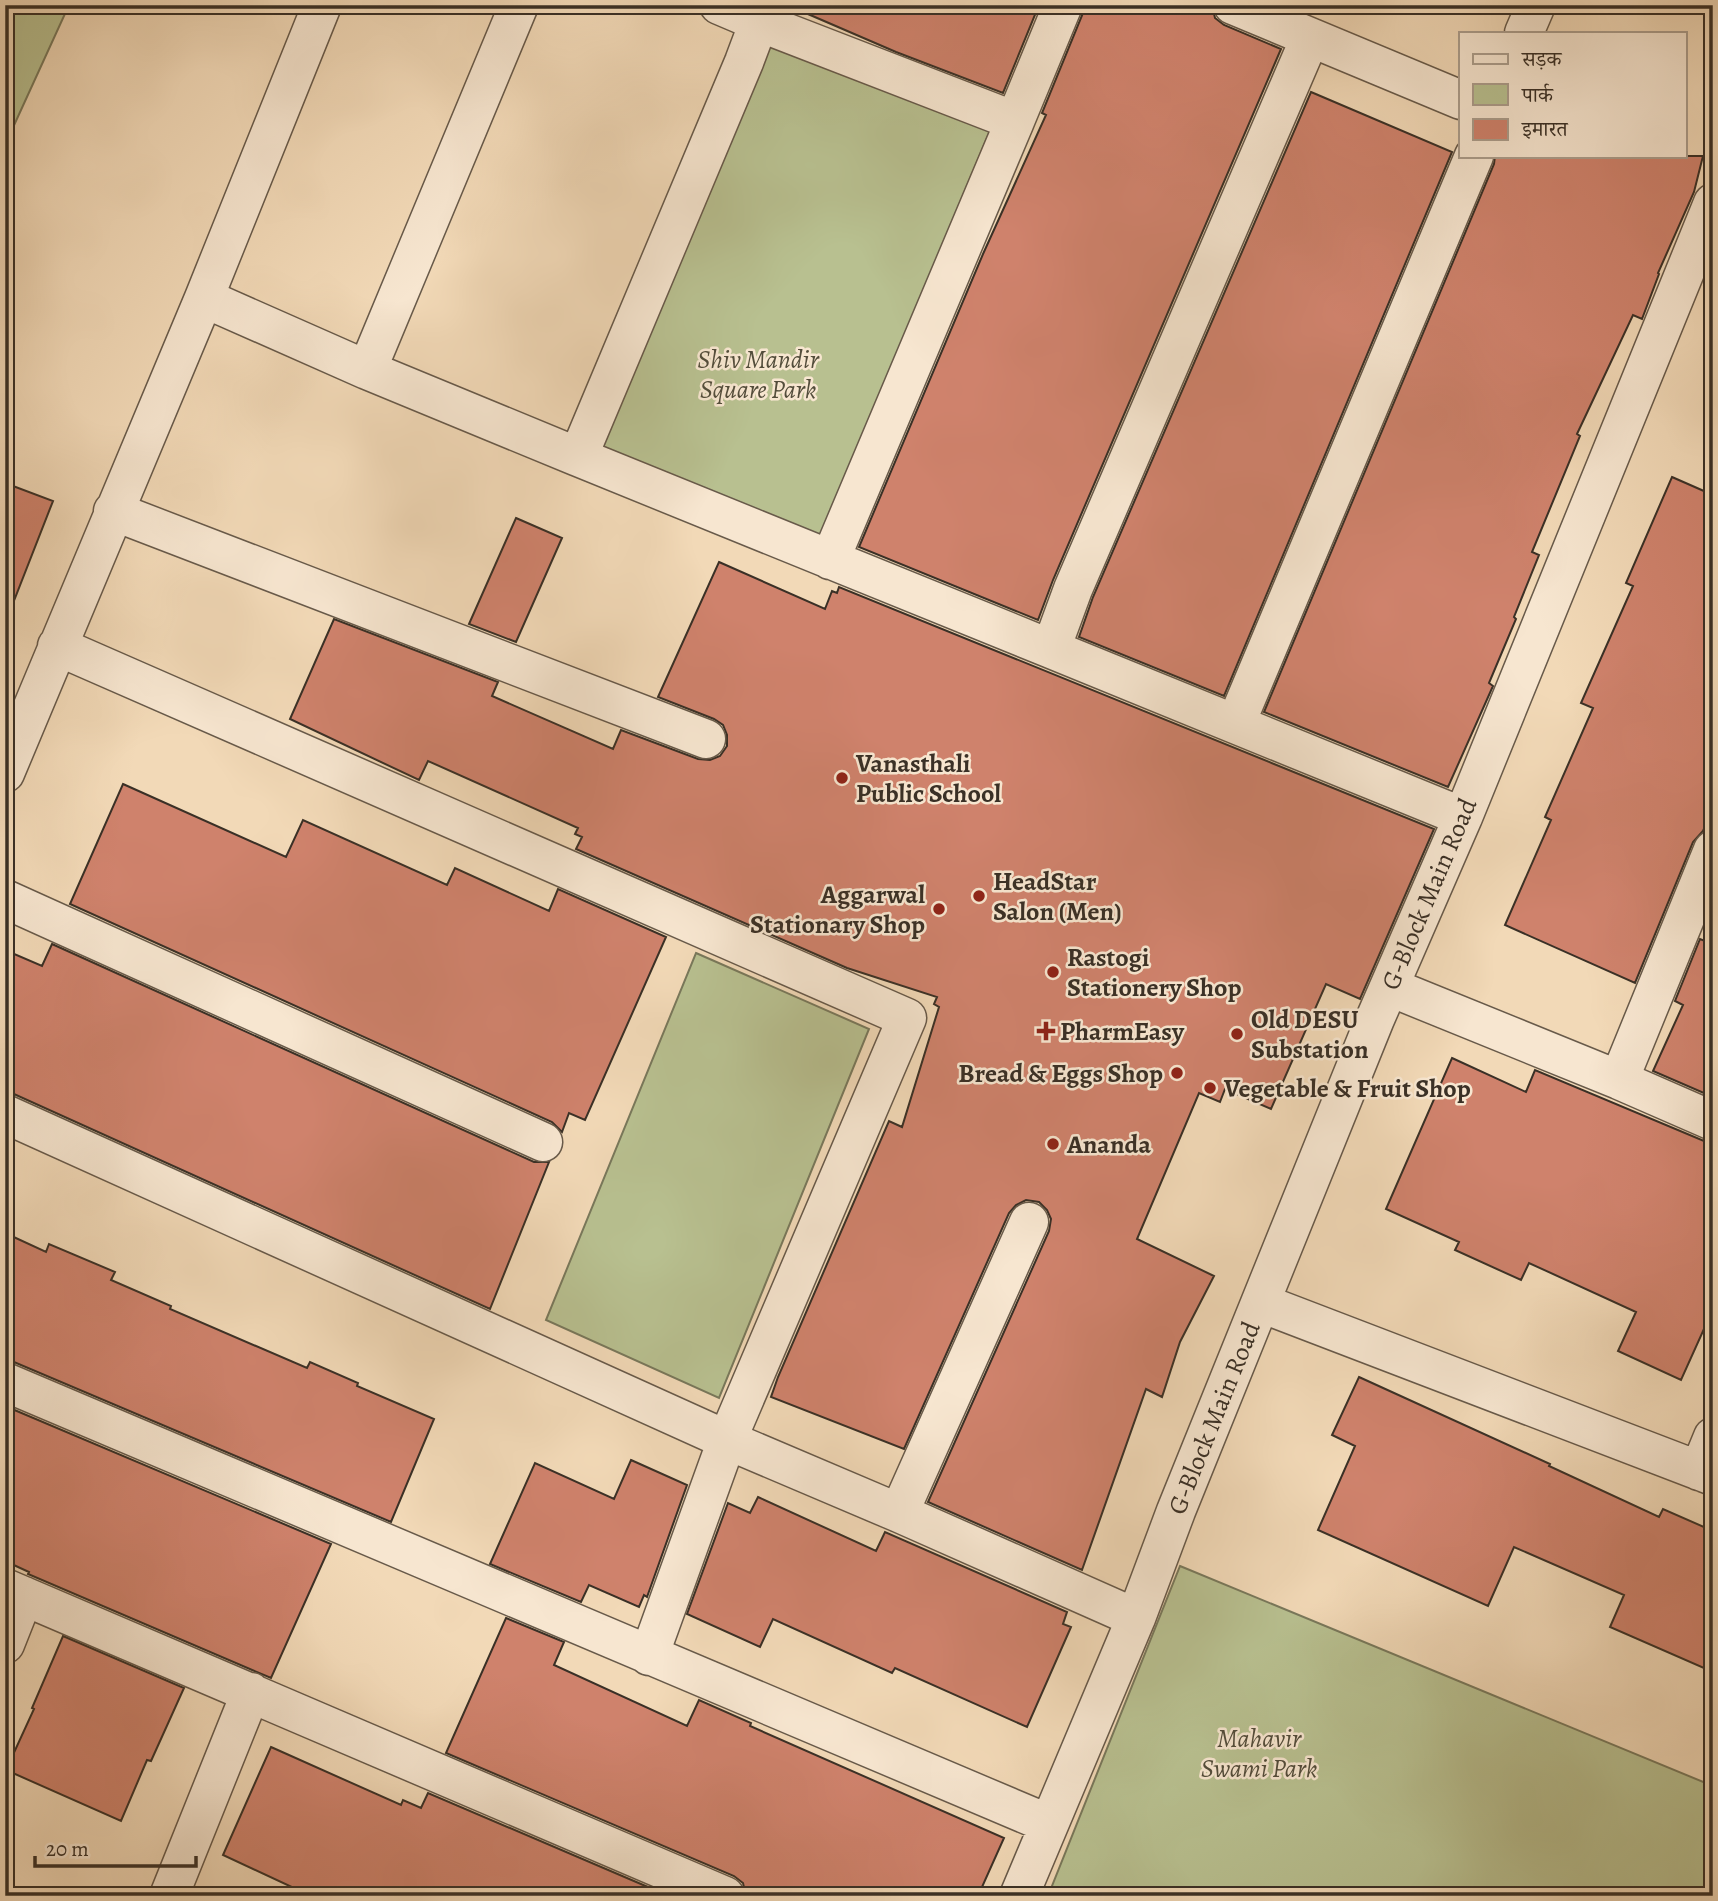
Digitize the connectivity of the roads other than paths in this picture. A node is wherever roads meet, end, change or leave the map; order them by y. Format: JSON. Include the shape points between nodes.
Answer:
{"nodes":[{"id":1,"x":322,"y":5,"type":"edge"},
{"id":2,"x":519,"y":5,"type":"edge"},
{"id":3,"x":719,"y":5,"type":"edge"},
{"id":4,"x":1063,"y":5,"type":"edge"},
{"id":5,"x":1233,"y":5,"type":"edge"},
{"id":6,"x":1536,"y":5,"type":"edge"},
{"id":7,"x":759,"y":22,"type":"junction"},
{"id":8,"x":1524,"y":32,"type":"edge"},
{"id":9,"x":1310,"y":38,"type":"junction"},
{"id":10,"x":1459,"y":99,"type":"edge"},
{"id":11,"x":1015,"y":121,"type":"junction"},
{"id":12,"x":1473,"y":158,"type":"edge"},
{"id":13,"x":1713,"y":204,"type":"edge"},
{"id":14,"x":204,"y":298,"type":"junction"},
{"id":15,"x":367,"y":370,"type":"junction"},
{"id":16,"x":578,"y":457,"type":"junction"},
{"id":17,"x":114,"y":511,"type":"junction"},
{"id":18,"x":830,"y":561,"type":"junction"},
{"id":19,"x":57,"y":646,"type":"junction"},
{"id":20,"x":1051,"y":649,"type":"junction"},
{"id":21,"x":1236,"y":723,"type":"junction"},
{"id":22,"x":706,"y":739,"type":"dead end"},
{"id":23,"x":5,"y":773,"type":"edge"},
{"id":24,"x":1463,"y":817,"type":"junction"},
{"id":25,"x":1713,"y":850,"type":"edge"},
{"id":26,"x":5,"y":899,"type":"edge"},
{"id":27,"x":1699,"y":921,"type":"edge"},
{"id":28,"x":1390,"y":988,"type":"junction"},
{"id":29,"x":1619,"y":1080,"type":"junction"},
{"id":30,"x":5,"y":1114,"type":"edge"},
{"id":31,"x":1713,"y":1121,"type":"edge"},
{"id":32,"x":543,"y":1142,"type":"dead end"},
{"id":33,"x":1029,"y":1222,"type":"dead end"},
{"id":34,"x":1261,"y":1303,"type":"junction"},
{"id":35,"x":5,"y":1382,"type":"edge"},
{"id":36,"x":727,"y":1440,"type":"junction"},
{"id":37,"x":1708,"y":1461,"type":"edge"},
{"id":38,"x":899,"y":1513,"type":"junction"},
{"id":39,"x":15,"y":1592,"type":"edge"},
{"id":40,"x":1136,"y":1618,"type":"junction"},
{"id":41,"x":5,"y":1644,"type":"edge"},
{"id":42,"x":649,"y":1656,"type":"junction"},
{"id":43,"x":251,"y":1692,"type":"junction"},
{"id":44,"x":1049,"y":1824,"type":"junction"},
{"id":45,"x":169,"y":1896,"type":"edge"},
{"id":46,"x":725,"y":1896,"type":"edge"},
{"id":47,"x":1019,"y":1896,"type":"edge"}],
"edges":[{"from":1,"to":14,"type":"street"},
{"from":2,"to":15,"type":"street"},
{"from":3,"to":7,"type":"street"},
{"from":4,"to":11,"type":"street"},
{"from":5,"to":9,"type":"street"},
{"from":6,"to":8,"type":"street"},
{"from":7,"to":11,"type":"street"},
{"from":7,"to":16,"type":"street"},
{"from":9,"to":10,"type":"street"},
{"from":9,"to":20,"type":"street"},
{"from":11,"to":18,"type":"street"},
{"from":12,"to":21,"type":"street"},
{"from":13,"to":24,"type":"street","name":"G-Block Main Road"},
{"from":14,"to":15,"type":"street"},
{"from":14,"to":17,"type":"street"},
{"from":15,"to":16,"type":"street"},
{"from":16,"to":18,"type":"street"},
{"from":17,"to":19,"type":"street"},
{"from":17,"to":22,"type":"street"},
{"from":18,"to":20,"type":"street"},
{"from":19,"to":23,"type":"street"},
{"from":19,"to":36,"type":"street","via":[[907,1017]]},
{"from":20,"to":21,"type":"street"},
{"from":21,"to":24,"type":"street"},
{"from":24,"to":28,"type":"street","name":"G-Block Main Road"},
{"from":25,"to":27,"type":"street"},
{"from":26,"to":32,"type":"street"},
{"from":27,"to":29,"type":"street"},
{"from":28,"to":29,"type":"street"},
{"from":28,"to":34,"type":"street","name":"G-Block Main Road"},
{"from":29,"to":31,"type":"street"},
{"from":30,"to":36,"type":"street"},
{"from":33,"to":38,"type":"street"},
{"from":34,"to":37,"type":"street"},
{"from":34,"to":40,"type":"street","name":"G-Block Main Road"},
{"from":35,"to":42,"type":"street"},
{"from":36,"to":38,"type":"street"},
{"from":36,"to":42,"type":"street"},
{"from":38,"to":40,"type":"street"},
{"from":39,"to":41,"type":"street"},
{"from":39,"to":43,"type":"street"},
{"from":40,"to":44,"type":"street","name":"G-Block Main Road"},
{"from":42,"to":44,"type":"street"},
{"from":43,"to":45,"type":"street"},
{"from":43,"to":46,"type":"street"},
{"from":44,"to":47,"type":"street","name":"G-Block Main Road"}]}
